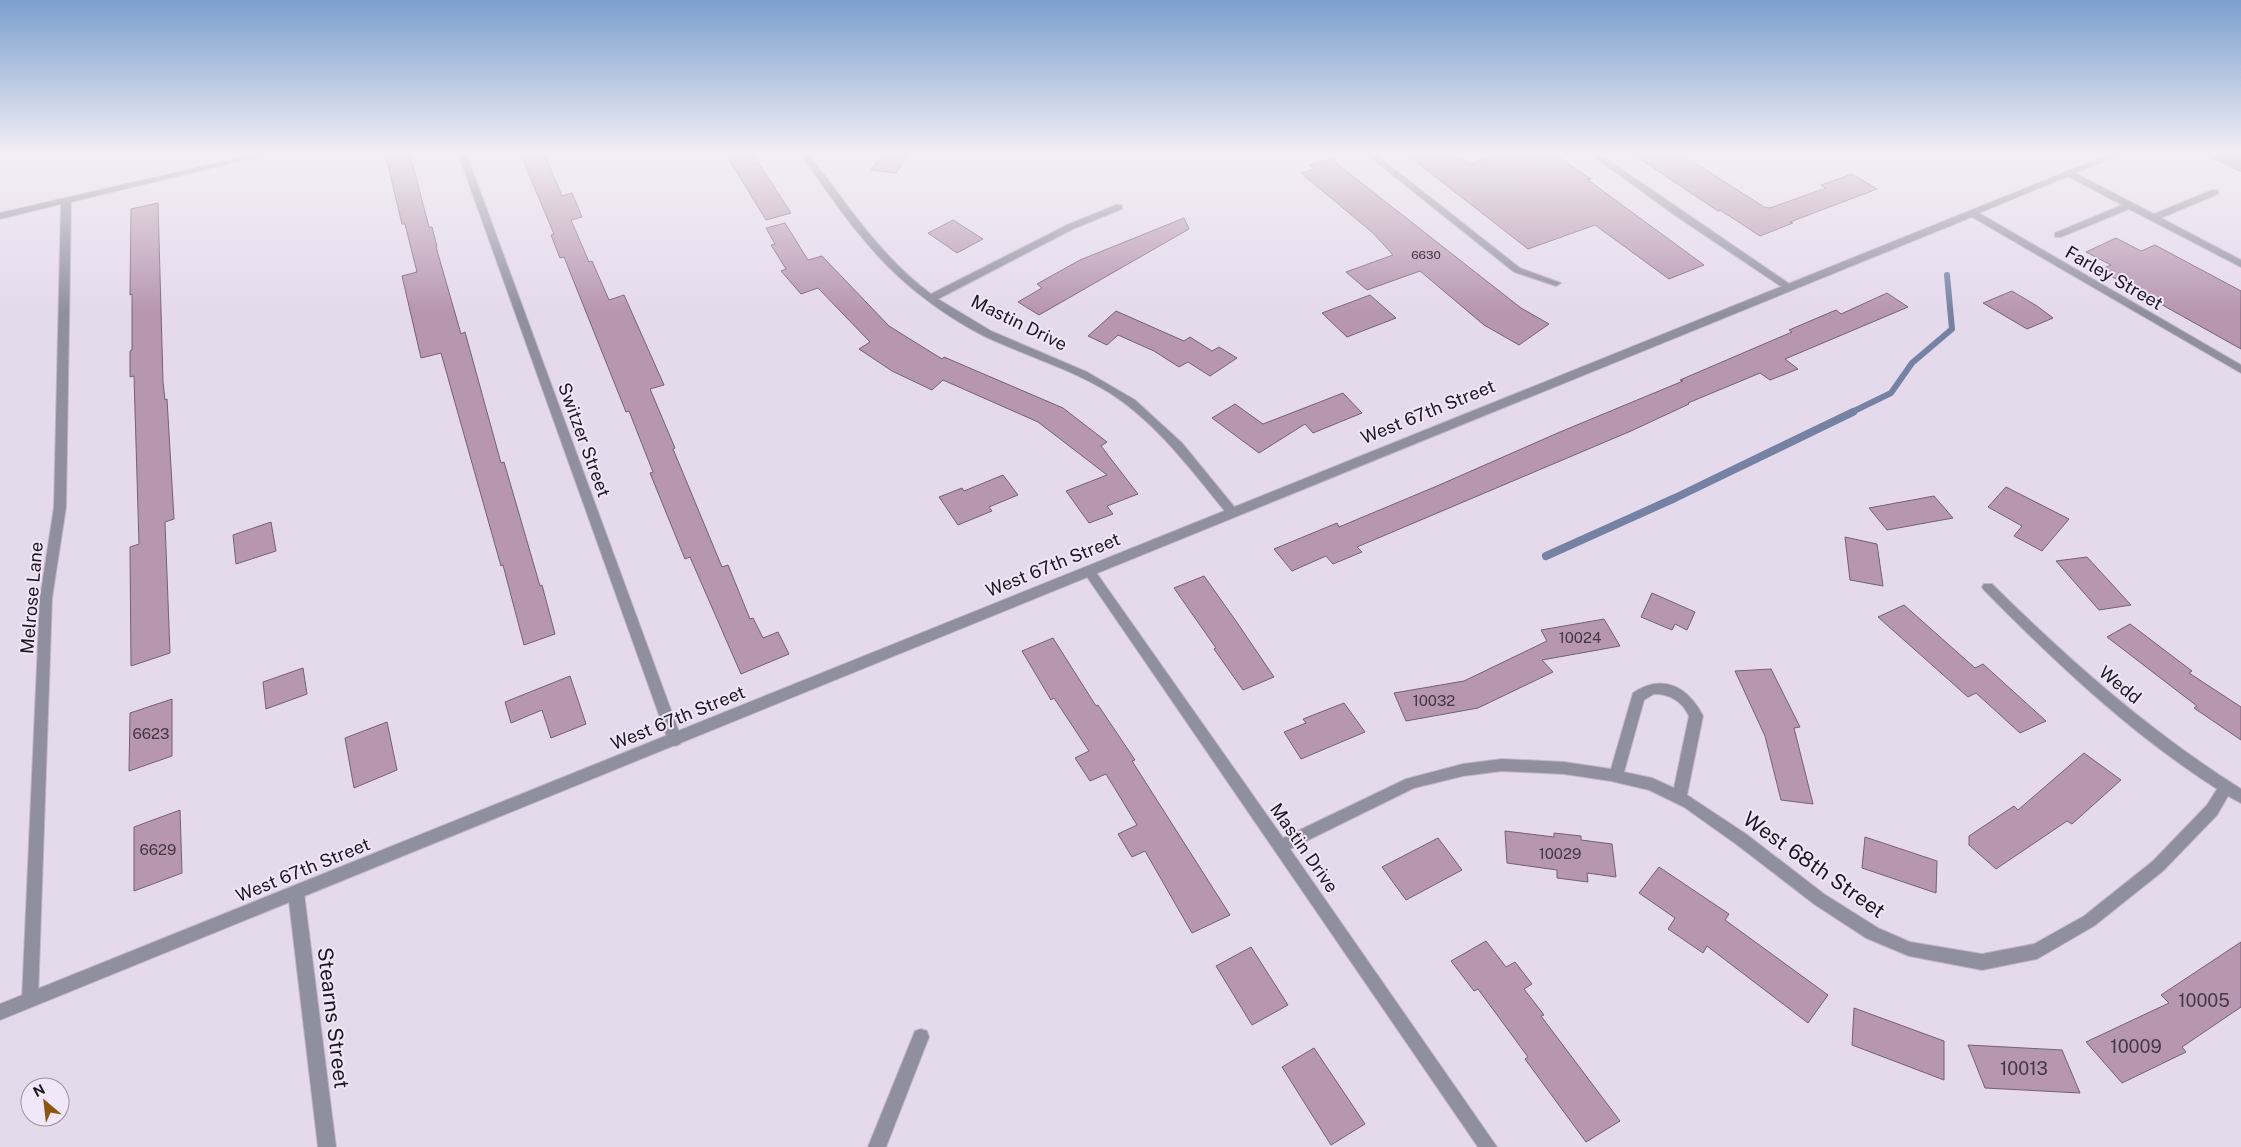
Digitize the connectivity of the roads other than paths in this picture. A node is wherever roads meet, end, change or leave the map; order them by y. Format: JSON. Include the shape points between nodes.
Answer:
{"nodes":[{"id":1,"x":42,"y":207,"type":"edge"},
{"id":2,"x":66,"y":207,"type":"edge"},
{"id":3,"x":482,"y":207,"type":"edge"},
{"id":4,"x":845,"y":207,"type":"edge"},
{"id":5,"x":1118,"y":207,"type":"dead end"},
{"id":6,"x":1437,"y":207,"type":"edge"},
{"id":7,"x":1668,"y":207,"type":"edge"},
{"id":8,"x":1990,"y":207,"type":"edge"},
{"id":9,"x":2126,"y":207,"type":"edge"},
{"id":10,"x":2133,"y":207,"type":"edge"},
{"id":11,"x":2180,"y":207,"type":"edge"},
{"id":12,"x":1972,"y":214,"type":"junction"},
{"id":13,"x":0,"y":216,"type":"edge"},
{"id":14,"x":2153,"y":218,"type":"junction"},
{"id":15,"x":2058,"y":235,"type":"dead end"},
{"id":16,"x":2241,"y":264,"type":"edge"},
{"id":17,"x":1556,"y":283,"type":"dead end"},
{"id":18,"x":1789,"y":287,"type":"junction"},
{"id":19,"x":932,"y":298,"type":"junction"},
{"id":20,"x":2241,"y":370,"type":"edge"},
{"id":21,"x":1232,"y":512,"type":"junction"},
{"id":22,"x":1089,"y":571,"type":"junction"},
{"id":23,"x":1988,"y":588,"type":"dead end"},
{"id":24,"x":674,"y":740,"type":"junction"},
{"id":25,"x":1616,"y":776,"type":"junction"},
{"id":26,"x":2225,"y":788,"type":"junction"},
{"id":27,"x":1679,"y":798,"type":"junction"},
{"id":28,"x":2241,"y":798,"type":"edge"},
{"id":29,"x":1280,"y":847,"type":"junction"},
{"id":30,"x":296,"y":893,"type":"junction"},
{"id":31,"x":30,"y":1000,"type":"junction"},
{"id":32,"x":0,"y":1012,"type":"edge"},
{"id":33,"x":921,"y":1036,"type":"dead end"},
{"id":34,"x":328,"y":1147,"type":"edge"},
{"id":35,"x":878,"y":1147,"type":"edge"},
{"id":36,"x":1488,"y":1147,"type":"edge"}],
"edges":[{"from":1,"to":13,"type":"street"},
{"from":2,"to":31,"type":"street","name":"Melrose Lane","via":[[60,507],[46,598]]},
{"from":3,"to":24,"type":"street","name":"Switzer Street"},
{"from":4,"to":19,"type":"street","name":"Mastin Drive","via":[[879,252],[902,276]]},
{"from":5,"to":19,"type":"street","via":[[1070,227]]},
{"from":6,"to":17,"type":"street","via":[[1517,270]]},
{"from":7,"to":18,"type":"street"},
{"from":8,"to":12,"type":"street","name":"West 67th Street"},
{"from":9,"to":15,"type":"street"},
{"from":10,"to":14,"type":"street"},
{"from":11,"to":14,"type":"street"},
{"from":12,"to":18,"type":"street","name":"West 67th Street"},
{"from":12,"to":20,"type":"street","name":"Farley Street"},
{"from":14,"to":16,"type":"street"},
{"from":18,"to":21,"type":"street","name":"West 67th Street"},
{"from":19,"to":21,"type":"street","name":"Mastin Drive","via":[[986,332],[1112,389],[1140,407]]},
{"from":21,"to":22,"type":"street","name":"West 67th Street"},
{"from":22,"to":24,"type":"street","name":"West 67th Street"},
{"from":22,"to":29,"type":"street","name":"Mastin Drive"},
{"from":23,"to":26,"type":"street","name":"Wedd","via":[[2079,676]]},
{"from":24,"to":30,"type":"street","name":"West 67th Street"},
{"from":25,"to":27,"type":"street","name":"West 68th Street","via":[[1652,784]]},
{"from":25,"to":27,"type":"street","via":[[1638,697],[1651,688],[1670,690],[1687,700],[1696,716]]},
{"from":25,"to":29,"type":"street","name":"West 68th Street","via":[[1564,768],[1502,765],[1463,770],[1412,783]]},
{"from":26,"to":27,"type":"street","name":"West 68th Street","via":[[2212,810],[2158,866],[2090,921],[2037,951],[1982,962],[1908,949],[1872,933],[1819,899],[1741,839]]},
{"from":26,"to":28,"type":"street","name":"Wedd"},
{"from":29,"to":36,"type":"street","name":"Mastin Drive"},
{"from":30,"to":31,"type":"street","name":"West 67th Street"},
{"from":30,"to":34,"type":"street","name":"Stearns Street"},
{"from":31,"to":32,"type":"street","name":"West 67th Street"},
{"from":33,"to":35,"type":"street"}]}
